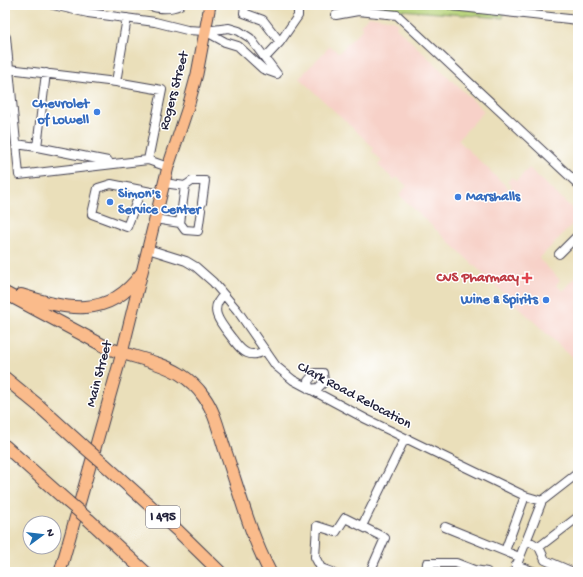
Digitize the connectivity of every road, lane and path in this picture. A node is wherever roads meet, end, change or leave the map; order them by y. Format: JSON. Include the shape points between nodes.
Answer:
{"nodes":[{"id":1,"x":53,"y":5,"type":"edge"},
{"id":2,"x":147,"y":5,"type":"edge"},
{"id":3,"x":180,"y":5,"type":"edge"},
{"id":4,"x":210,"y":5,"type":"edge"},
{"id":5,"x":244,"y":5,"type":"edge"},
{"id":6,"x":298,"y":5,"type":"edge"},
{"id":7,"x":452,"y":5,"type":"edge"},
{"id":8,"x":499,"y":8,"type":"edge"},
{"id":9,"x":336,"y":15,"type":"dead end"},
{"id":10,"x":126,"y":18,"type":"junction"},
{"id":11,"x":578,"y":20,"type":"edge"},
{"id":12,"x":206,"y":31,"type":"junction"},
{"id":13,"x":6,"y":37,"type":"dead end"},
{"id":14,"x":280,"y":42,"type":"junction"},
{"id":15,"x":265,"y":58,"type":"junction"},
{"id":16,"x":9,"y":68,"type":"junction"},
{"id":17,"x":46,"y":73,"type":"junction"},
{"id":18,"x":116,"y":82,"type":"junction"},
{"id":19,"x":16,"y":144,"type":"junction"},
{"id":20,"x":37,"y":147,"type":"junction"},
{"id":21,"x":148,"y":160,"type":"junction"},
{"id":22,"x":118,"y":163,"type":"junction"},
{"id":23,"x":168,"y":167,"type":"junction"},
{"id":24,"x":164,"y":183,"type":"junction"},
{"id":25,"x":578,"y":184,"type":"edge"},
{"id":26,"x":185,"y":186,"type":"junction"},
{"id":27,"x":142,"y":190,"type":"junction"},
{"id":28,"x":161,"y":194,"type":"junction"},
{"id":29,"x":155,"y":219,"type":"junction"},
{"id":30,"x":180,"y":223,"type":"junction"},
{"id":31,"x":578,"y":235,"type":"edge"},
{"id":32,"x":148,"y":249,"type":"junction"},
{"id":33,"x":559,"y":254,"type":"dead end"},
{"id":34,"x":140,"y":274,"type":"junction"},
{"id":35,"x":5,"y":292,"type":"edge"},
{"id":36,"x":224,"y":295,"type":"junction"},
{"id":37,"x":266,"y":351,"type":"junction"},
{"id":38,"x":122,"y":353,"type":"junction"},
{"id":39,"x":5,"y":378,"type":"edge"},
{"id":40,"x":405,"y":438,"type":"junction"},
{"id":41,"x":5,"y":446,"type":"edge"},
{"id":42,"x":578,"y":474,"type":"edge"},
{"id":43,"x":525,"y":496,"type":"junction"},
{"id":44,"x":542,"y":501,"type":"junction"},
{"id":45,"x":578,"y":516,"type":"edge"},
{"id":46,"x":362,"y":526,"type":"junction"},
{"id":47,"x":445,"y":527,"type":"dead end"},
{"id":48,"x":526,"y":540,"type":"junction"},
{"id":49,"x":539,"y":547,"type":"junction"},
{"id":50,"x":505,"y":551,"type":"junction"},
{"id":51,"x":519,"y":557,"type":"junction"},
{"id":52,"x":515,"y":569,"type":"edge"},
{"id":53,"x":60,"y":572,"type":"edge"},
{"id":54,"x":145,"y":572,"type":"edge"},
{"id":55,"x":220,"y":572,"type":"edge"},
{"id":56,"x":270,"y":572,"type":"edge"},
{"id":57,"x":332,"y":572,"type":"edge"},
{"id":58,"x":370,"y":572,"type":"edge"},
{"id":59,"x":426,"y":572,"type":"edge"},
{"id":60,"x":487,"y":572,"type":"edge"},
{"id":61,"x":535,"y":572,"type":"edge"},
{"id":62,"x":573,"y":572,"type":"edge"}],
"edges":[{"from":1,"to":10,"type":"street"},
{"from":2,"to":3,"type":"street","via":[[156,8],[173,8]]},
{"from":4,"to":12,"type":"main road","name":"Rogers Street"},
{"from":5,"to":14,"type":"street","via":[[244,13],[262,20]]},
{"from":6,"to":14,"type":"street","via":[[298,16]]},
{"from":7,"to":8,"type":"street"},
{"from":8,"to":11,"type":"street"},
{"from":9,"to":25,"type":"street","via":[[358,11],[397,15]]},
{"from":10,"to":12,"type":"street","via":[[187,30]]},
{"from":10,"to":18,"type":"street"},
{"from":12,"to":15,"type":"street","via":[[229,28],[238,31],[250,38]]},
{"from":12,"to":15,"type":"street","via":[[238,46],[263,69],[277,74]]},
{"from":12,"to":23,"type":"main road","name":"Rogers Street","via":[[188,107]]},
{"from":13,"to":16,"type":"street"},
{"from":14,"to":15,"type":"street"},
{"from":16,"to":17,"type":"street"},
{"from":16,"to":19,"type":"street"},
{"from":17,"to":18,"type":"street"},
{"from":17,"to":20,"type":"street"},
{"from":18,"to":21,"type":"street","via":[[162,90]]},
{"from":19,"to":20,"type":"street"},
{"from":19,"to":22,"type":"street","via":[[19,175]]},
{"from":20,"to":22,"type":"street"},
{"from":21,"to":22,"type":"street"},
{"from":21,"to":23,"type":"street"},
{"from":23,"to":24,"type":"main road","name":"Rogers Street"},
{"from":24,"to":26,"type":"street"},
{"from":24,"to":28,"type":"main road","name":"Main Street"},
{"from":26,"to":30,"type":"street"},
{"from":26,"to":30,"type":"street","via":[[192,181],[205,182],[198,231],[185,230]]},
{"from":27,"to":27,"type":"street","via":[[111,184],[98,188],[92,214],[127,227]]},
{"from":27,"to":28,"type":"street"},
{"from":28,"to":29,"type":"main road","name":"Main Street"},
{"from":29,"to":30,"type":"street"},
{"from":29,"to":32,"type":"main road","name":"Main Street"},
{"from":31,"to":33,"type":"street"},
{"from":32,"to":34,"type":"main road","name":"Main Street"},
{"from":32,"to":36,"type":"street","name":"Clark Road Relocation","via":[[196,267]]},
{"from":34,"to":35,"type":"highway","via":[[119,295],[88,307],[61,306]]},
{"from":34,"to":38,"type":"main road","name":"Main Street"},
{"from":35,"to":38,"type":"highway","via":[[106,347]]},
{"from":36,"to":37,"type":"street","name":"Clark Road Relocation"},
{"from":36,"to":37,"type":"street","via":[[216,307],[216,315],[221,324],[247,353]]},
{"from":37,"to":40,"type":"street","name":"Clark Road Relocation","via":[[284,374],[309,390]]},
{"from":38,"to":53,"type":"main road","name":"Main Street"},
{"from":38,"to":56,"type":"highway","via":[[159,364],[179,374],[204,397],[213,415],[251,528]]},
{"from":39,"to":55,"type":"highway","number":"I 495","bridge":true,"via":[[104,464]]},
{"from":40,"to":43,"type":"street","name":"Clark Road Relocation"},
{"from":40,"to":46,"type":"street"},
{"from":41,"to":54,"type":"highway","bridge":true},
{"from":42,"to":44,"type":"street"},
{"from":43,"to":44,"type":"street","name":"Clark Road Relocation"},
{"from":43,"to":50,"type":"street"},
{"from":44,"to":48,"type":"street"},
{"from":45,"to":49,"type":"street"},
{"from":46,"to":57,"type":"street","via":[[345,518],[336,532],[317,526],[315,557],[321,568]]},
{"from":46,"to":58,"type":"street","via":[[385,538]]},
{"from":47,"to":50,"type":"street"},
{"from":48,"to":49,"type":"street"},
{"from":48,"to":51,"type":"street"},
{"from":49,"to":62,"type":"street","via":[[545,560]]},
{"from":50,"to":51,"type":"street"},
{"from":51,"to":52,"type":"street"},
{"from":52,"to":61,"type":"street"},
{"from":59,"to":60,"type":"street","via":[[427,563],[456,563]]}]}
